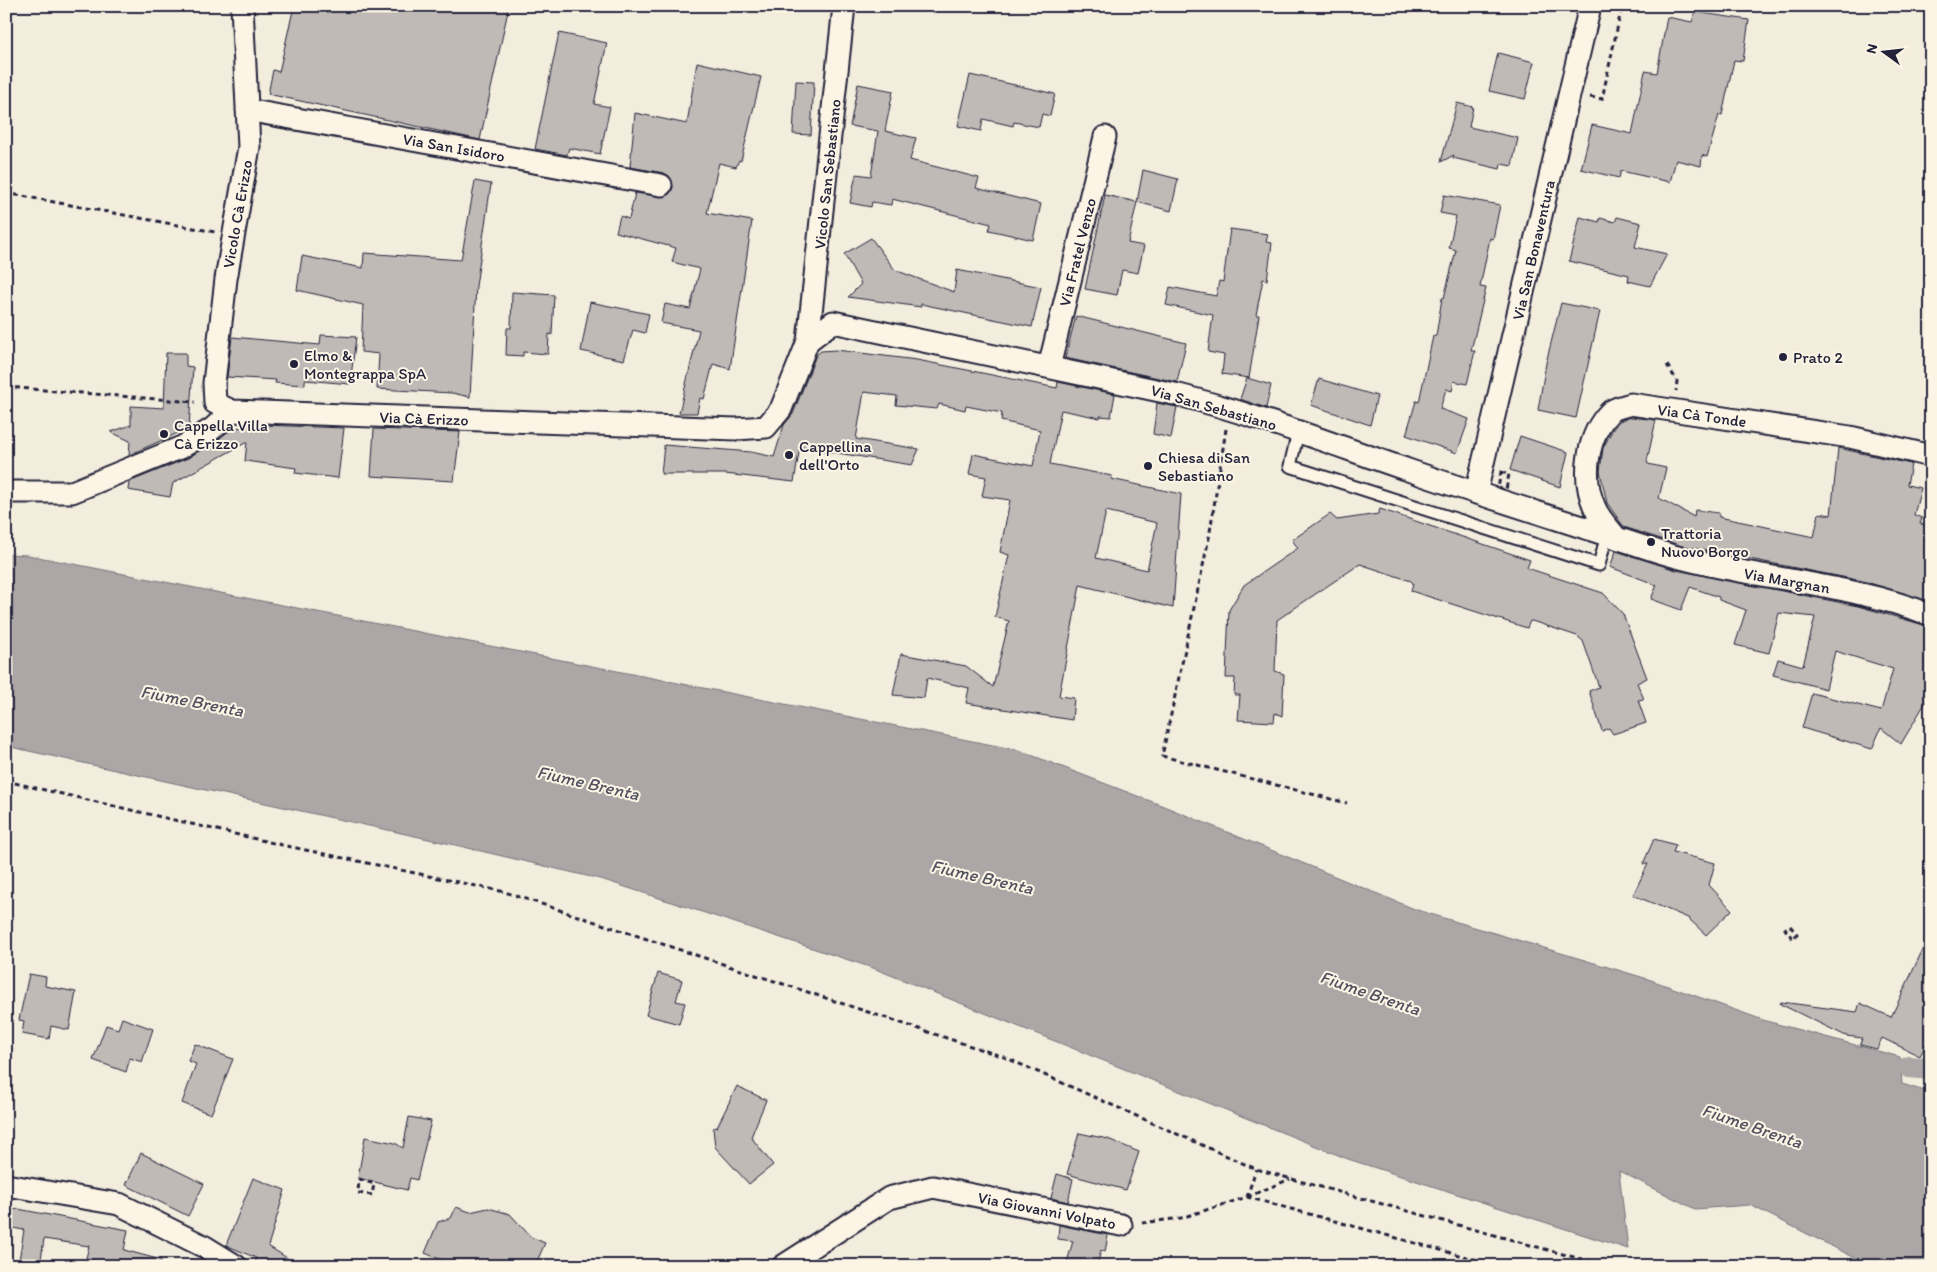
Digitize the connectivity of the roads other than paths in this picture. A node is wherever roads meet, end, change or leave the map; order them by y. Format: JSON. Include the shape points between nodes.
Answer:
{"nodes":[{"id":1,"x":242,"y":6,"type":"edge"},
{"id":2,"x":844,"y":6,"type":"edge"},
{"id":3,"x":1590,"y":6,"type":"edge"},
{"id":4,"x":247,"y":110,"type":"junction"},
{"id":5,"x":1105,"y":137,"type":"dead end"},
{"id":6,"x":661,"y":185,"type":"dead end"},
{"id":7,"x":808,"y":341,"type":"junction"},
{"id":8,"x":1050,"y":367,"type":"junction"},
{"id":9,"x":223,"y":407,"type":"junction"},
{"id":10,"x":1298,"y":432,"type":"junction"},
{"id":11,"x":1931,"y":456,"type":"edge"},
{"id":12,"x":6,"y":492,"type":"edge"},
{"id":13,"x":1476,"y":493,"type":"junction"},
{"id":14,"x":1611,"y":535,"type":"junction"},
{"id":15,"x":1931,"y":615,"type":"edge"},
{"id":16,"x":6,"y":1185,"type":"edge"},
{"id":17,"x":1121,"y":1225,"type":"road end"},
{"id":18,"x":236,"y":1266,"type":"edge"},
{"id":19,"x":784,"y":1266,"type":"edge"}],
"edges":[{"from":1,"to":4,"type":"street","name":"Vicolo Cà Erizzo"},
{"from":2,"to":7,"type":"street","name":"Vicolo San Sebastiano"},
{"from":3,"to":13,"type":"street","name":"Via San Bonaventura"},
{"from":4,"to":6,"type":"street","name":"Via San Isidoro"},
{"from":4,"to":9,"type":"street","name":"Vicolo Cà Erizzo","via":[[248,147],[214,383]]},
{"from":5,"to":8,"type":"street","name":"Via Fratel Venzo"},
{"from":7,"to":8,"type":"street","name":"Via San Sebastiano","via":[[833,322]]},
{"from":7,"to":9,"type":"street","name":"Via Cà Erizzo","via":[[781,409],[766,427],[736,429]]},
{"from":8,"to":10,"type":"street","name":"Via San Sebastiano","via":[[1229,408]]},
{"from":9,"to":12,"type":"street","via":[[212,429],[182,447],[72,492]]},
{"from":10,"to":13,"type":"street","name":"Via San Sebastiano"},
{"from":10,"to":14,"type":"lane","via":[[1290,466],[1599,565]]},
{"from":11,"to":14,"type":"street","name":"Via Cà Tonde","via":[[1850,437],[1631,404],[1611,411],[1594,435],[1588,460],[1594,507]]},
{"from":13,"to":14,"type":"street","name":"Via San Sebastiano"},
{"from":14,"to":15,"type":"street","name":"Via Margnan","via":[[1700,563],[1868,594]]},
{"from":16,"to":18,"type":"street","via":[[119,1204]]},
{"from":17,"to":19,"type":"street","name":"Via Giovanni Volpato","via":[[933,1187],[889,1198]]}]}
